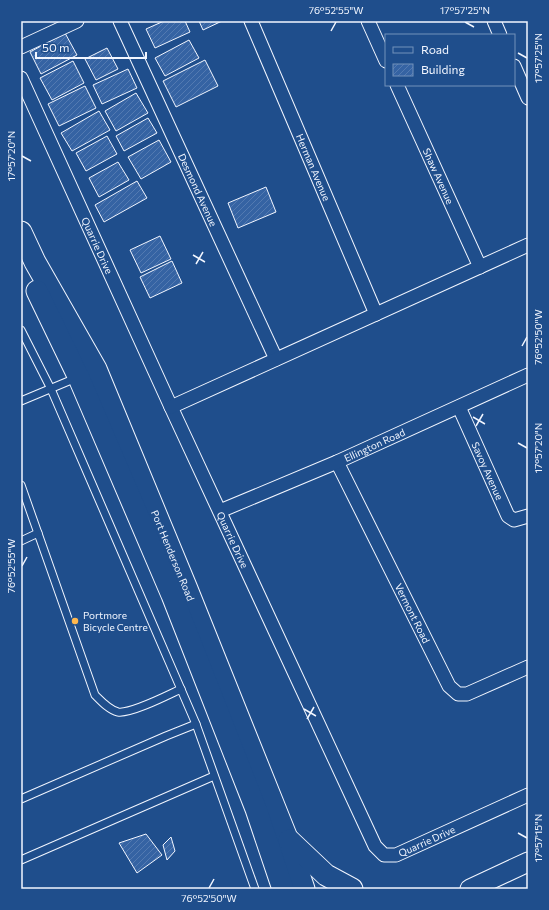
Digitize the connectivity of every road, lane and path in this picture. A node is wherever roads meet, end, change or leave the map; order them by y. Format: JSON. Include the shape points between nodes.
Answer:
{"nodes":[{"id":1,"x":77,"y":21,"type":"edge"},
{"id":2,"x":120,"y":21,"type":"edge"},
{"id":3,"x":251,"y":21,"type":"edge"},
{"id":4,"x":368,"y":21,"type":"edge"},
{"id":5,"x":494,"y":21,"type":"edge"},
{"id":6,"x":500,"y":34,"type":"edge"},
{"id":7,"x":21,"y":48,"type":"edge"},
{"id":8,"x":385,"y":59,"type":"edge"},
{"id":9,"x":515,"y":68,"type":"edge"},
{"id":10,"x":21,"y":78,"type":"edge"},
{"id":11,"x":397,"y":86,"type":"edge"},
{"id":12,"x":528,"y":98,"type":"edge"},
{"id":13,"x":21,"y":232,"type":"edge"},
{"id":14,"x":528,"y":245,"type":"edge"},
{"id":15,"x":21,"y":258,"type":"edge"},
{"id":16,"x":480,"y":267,"type":"junction"},
{"id":17,"x":376,"y":314,"type":"junction"},
{"id":18,"x":21,"y":330,"type":"edge"},
{"id":19,"x":276,"y":359,"type":"junction"},
{"id":20,"x":87,"y":373,"type":"junction"},
{"id":21,"x":528,"y":375,"type":"edge"},
{"id":22,"x":51,"y":389,"type":"junction"},
{"id":23,"x":21,"y":401,"type":"edge"},
{"id":24,"x":171,"y":407,"type":"junction"},
{"id":25,"x":459,"y":407,"type":"junction"},
{"id":26,"x":337,"y":462,"type":"junction"},
{"id":27,"x":21,"y":485,"type":"edge"},
{"id":28,"x":220,"y":511,"type":"junction"},
{"id":29,"x":528,"y":516,"type":"edge"},
{"id":30,"x":38,"y":533,"type":"junction"},
{"id":31,"x":21,"y":541,"type":"edge"},
{"id":32,"x":528,"y":667,"type":"edge"},
{"id":33,"x":181,"y":689,"type":"junction"},
{"id":34,"x":196,"y":724,"type":"junction"},
{"id":35,"x":214,"y":776,"type":"junction"},
{"id":36,"x":528,"y":795,"type":"edge"},
{"id":37,"x":21,"y":799,"type":"edge"},
{"id":38,"x":287,"y":838,"type":"junction"},
{"id":39,"x":21,"y":860,"type":"edge"},
{"id":40,"x":528,"y":862,"type":"edge"},
{"id":41,"x":255,"y":889,"type":"edge"},
{"id":42,"x":284,"y":889,"type":"edge"},
{"id":43,"x":304,"y":889,"type":"edge"},
{"id":44,"x":352,"y":889,"type":"edge"},
{"id":45,"x":470,"y":889,"type":"edge"}],
"edges":[{"from":1,"to":7,"type":"street"},
{"from":2,"to":19,"type":"street","name":"Desmond Avenue"},
{"from":3,"to":17,"type":"street","name":"Herman Avenue"},
{"from":4,"to":8,"type":"street"},
{"from":5,"to":6,"type":"street"},
{"from":9,"to":12,"type":"street"},
{"from":10,"to":24,"type":"street","name":"Quarrie Drive"},
{"from":11,"to":16,"type":"street","name":"Shaw Avenue"},
{"from":13,"to":20,"type":"main road","name":"Port Henderson Road"},
{"from":14,"to":16,"type":"street"},
{"from":15,"to":20,"type":"main road","name":"Port Henderson Road"},
{"from":16,"to":17,"type":"street"},
{"from":17,"to":19,"type":"street"},
{"from":18,"to":22,"type":"lane"},
{"from":19,"to":24,"type":"street"},
{"from":20,"to":22,"type":"lane"},
{"from":20,"to":38,"type":"main road","name":"Port Henderson Road","via":[[187,589]]},
{"from":20,"to":42,"type":"main road","name":"Port Henderson Road","via":[[256,810]]},
{"from":21,"to":25,"type":"street","name":"Ellington Road"},
{"from":22,"to":23,"type":"lane"},
{"from":22,"to":33,"type":"lane"},
{"from":24,"to":28,"type":"street","name":"Quarrie Drive"},
{"from":25,"to":26,"type":"street","name":"Ellington Road"},
{"from":25,"to":29,"type":"street","name":"Savoy Avenue","via":[[508,516],[514,520]]},
{"from":26,"to":28,"type":"street","name":"Ellington Road"},
{"from":26,"to":32,"type":"street","name":"Vermont Road","via":[[449,686],[458,694],[467,694]]},
{"from":27,"to":30,"type":"lane"},
{"from":28,"to":36,"type":"street","name":"Quarrie Drive","via":[[375,846],[384,855],[396,855]]},
{"from":30,"to":31,"type":"lane"},
{"from":30,"to":33,"type":"lane","via":[[95,696],[118,712],[130,711]]},
{"from":33,"to":34,"type":"lane"},
{"from":34,"to":35,"type":"lane"},
{"from":34,"to":37,"type":"lane"},
{"from":35,"to":39,"type":"lane"},
{"from":35,"to":41,"type":"lane"},
{"from":38,"to":43,"type":"main road","name":"Port Henderson Road"},
{"from":38,"to":44,"type":"main road","via":[[326,875]]},
{"from":40,"to":45,"type":"main road"}]}
